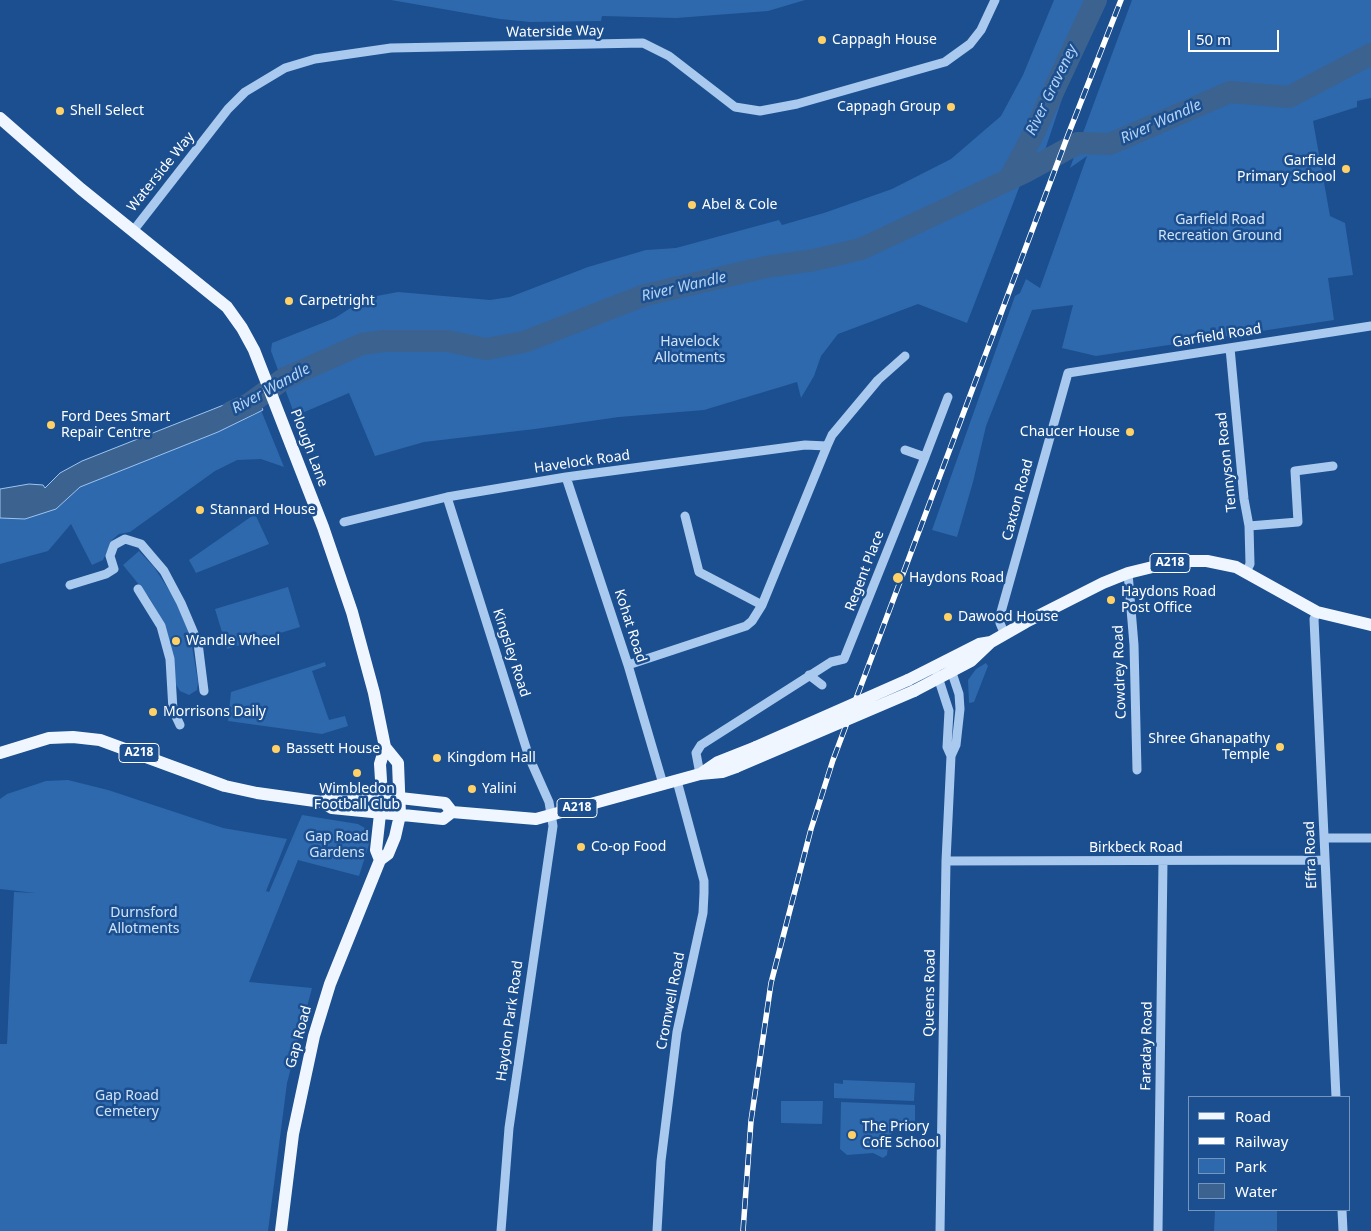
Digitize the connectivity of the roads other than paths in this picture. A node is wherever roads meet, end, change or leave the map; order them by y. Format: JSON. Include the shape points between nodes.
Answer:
{"nodes":[{"id":1,"x":995,"y":0,"type":"edge"},
{"id":2,"x":0,"y":118,"type":"edge"},
{"id":3,"x":132,"y":231,"type":"junction"},
{"id":4,"x":1371,"y":326,"type":"edge"},
{"id":5,"x":1230,"y":348,"type":"junction"},
{"id":6,"x":905,"y":356,"type":"dead end"},
{"id":7,"x":1068,"y":373,"type":"joint"},
{"id":8,"x":948,"y":397,"type":"dead end"},
{"id":9,"x":827,"y":446,"type":"junction"},
{"id":10,"x":905,"y":450,"type":"dead end"},
{"id":11,"x":925,"y":457,"type":"junction"},
{"id":12,"x":1333,"y":466,"type":"dead end"},
{"id":13,"x":566,"y":478,"type":"junction"},
{"id":14,"x":447,"y":497,"type":"junction"},
{"id":15,"x":685,"y":516,"type":"dead end"},
{"id":16,"x":344,"y":522,"type":"dead end"},
{"id":17,"x":1249,"y":526,"type":"junction"},
{"id":18,"x":1246,"y":572,"type":"junction"},
{"id":19,"x":1128,"y":573,"type":"junction"},
{"id":20,"x":70,"y":585,"type":"dead end"},
{"id":21,"x":138,"y":589,"type":"dead end"},
{"id":22,"x":762,"y":604,"type":"junction"},
{"id":23,"x":1317,"y":612,"type":"junction"},
{"id":24,"x":1371,"y":625,"type":"edge"},
{"id":25,"x":1006,"y":635,"type":"junction"},
{"id":26,"x":991,"y":642,"type":"junction"},
{"id":27,"x":947,"y":659,"type":"junction"},
{"id":28,"x":628,"y":664,"type":"junction"},
{"id":29,"x":934,"y":665,"type":"junction"},
{"id":30,"x":952,"y":672,"type":"junction"},
{"id":31,"x":809,"y":676,"type":"junction"},
{"id":32,"x":938,"y":679,"type":"junction"},
{"id":33,"x":822,"y":685,"type":"dead end"},
{"id":34,"x":911,"y":685,"type":"junction"},
{"id":35,"x":204,"y":691,"type":"dead end"},
{"id":36,"x":180,"y":725,"type":"dead end"},
{"id":37,"x":385,"y":747,"type":"junction"},
{"id":38,"x":0,"y":753,"type":"edge"},
{"id":39,"x":951,"y":756,"type":"junction"},
{"id":40,"x":1137,"y":770,"type":"dead end"},
{"id":41,"x":700,"y":774,"type":"junction"},
{"id":42,"x":676,"y":781,"type":"junction"},
{"id":43,"x":663,"y":784,"type":"junction"},
{"id":44,"x":382,"y":796,"type":"junction"},
{"id":45,"x":401,"y":798,"type":"junction"},
{"id":46,"x":322,"y":802,"type":"junction"},
{"id":47,"x":452,"y":812,"type":"junction"},
{"id":48,"x":380,"y":814,"type":"junction"},
{"id":49,"x":400,"y":815,"type":"junction"},
{"id":50,"x":551,"y":815,"type":"junction"},
{"id":51,"x":1324,"y":838,"type":"junction"},
{"id":52,"x":1371,"y":838,"type":"edge"},
{"id":53,"x":380,"y":860,"type":"junction"},
{"id":54,"x":1326,"y":860,"type":"junction"},
{"id":55,"x":946,"y":861,"type":"junction"},
{"id":56,"x":1163,"y":862,"type":"junction"},
{"id":57,"x":1336,"y":1096,"type":"edge"},
{"id":58,"x":1342,"y":1211,"type":"edge"},
{"id":59,"x":281,"y":1231,"type":"edge"},
{"id":60,"x":501,"y":1231,"type":"edge"},
{"id":61,"x":657,"y":1231,"type":"edge"},
{"id":62,"x":940,"y":1231,"type":"edge"},
{"id":63,"x":1158,"y":1231,"type":"edge"},
{"id":64,"x":1343,"y":1231,"type":"edge"}],
"edges":[{"from":1,"to":3,"type":"street","name":"Waterside Way","via":[[981,30],[970,44],[945,62],[797,104],[760,111],[735,107],[670,56],[643,43],[391,48],[315,58],[285,68],[245,92]]},
{"from":2,"to":3,"type":"main road","name":"Plough Lane"},
{"from":3,"to":37,"type":"main road","name":"Plough Lane","via":[[226,308],[242,328],[263,370],[352,612]]},
{"from":4,"to":5,"type":"street","name":"Garfield Road"},
{"from":5,"to":7,"type":"street","name":"Garfield Road"},
{"from":5,"to":17,"type":"street","name":"Tennyson Road"},
{"from":6,"to":9,"type":"street","via":[[878,380],[832,435]]},
{"from":7,"to":25,"type":"street","name":"Caxton Road","via":[[1001,612],[1000,623]]},
{"from":8,"to":11,"type":"street","name":"Regent Place"},
{"from":9,"to":13,"type":"street","name":"Havelock Road","via":[[805,445]]},
{"from":9,"to":22,"type":"street"},
{"from":10,"to":11,"type":"street"},
{"from":11,"to":31,"type":"street","name":"Regent Place","via":[[849,651],[844,660],[831,662]]},
{"from":12,"to":17,"type":"street","via":[[1295,471],[1298,522]]},
{"from":13,"to":14,"type":"street","name":"Havelock Road"},
{"from":13,"to":28,"type":"street","name":"Kohat Road"},
{"from":14,"to":16,"type":"street","name":"Havelock Road"},
{"from":14,"to":50,"type":"street","name":"Kingsley Road","via":[[529,756]]},
{"from":15,"to":22,"type":"street","via":[[699,572]]},
{"from":17,"to":18,"type":"street","name":"Tennyson Road","via":[[1250,564]]},
{"from":18,"to":19,"type":"main road","number":"A218","via":[[1226,564],[1195,560],[1154,565]]},
{"from":18,"to":23,"type":"main road","number":"A218"},
{"from":19,"to":25,"type":"main road","number":"A218","via":[[1103,582]]},
{"from":19,"to":40,"type":"street","name":"Cowdrey Road","via":[[1134,645]]},
{"from":20,"to":35,"type":"street","via":[[114,569],[110,556],[114,545],[124,538],[141,544],[164,571],[181,603],[198,643]]},
{"from":21,"to":36,"type":"street","via":[[161,626],[170,660],[173,710]]},
{"from":22,"to":28,"type":"street","via":[[746,626]]},
{"from":23,"to":24,"type":"main road","number":"A218"},
{"from":23,"to":51,"type":"street","name":"Effra Road","via":[[1314,619]]},
{"from":25,"to":26,"type":"main road","number":"A218"},
{"from":26,"to":27,"type":"main road","number":"A218"},
{"from":26,"to":30,"type":"main road","number":"A218","via":[[971,661]]},
{"from":27,"to":29,"type":"main road","number":"A218"},
{"from":27,"to":30,"type":"street","name":"Queens Road"},
{"from":28,"to":43,"type":"street","name":"Kohat Road"},
{"from":29,"to":32,"type":"street","name":"Queens Road"},
{"from":29,"to":34,"type":"main road","number":"A218"},
{"from":30,"to":32,"type":"main road","number":"A218"},
{"from":30,"to":39,"type":"street","name":"Queens Road","via":[[960,709],[956,745]]},
{"from":31,"to":33,"type":"street"},
{"from":31,"to":41,"type":"street","name":"Regent Place","via":[[701,745],[696,754]]},
{"from":32,"to":34,"type":"main road","number":"A218"},
{"from":32,"to":39,"type":"street","name":"Queens Road","via":[[948,711],[947,747]]},
{"from":34,"to":41,"type":"main road","number":"A218","bridge":true,"via":[[734,761],[722,772]]},
{"from":37,"to":44,"type":"main road","name":"Plough Lane","via":[[380,764]]},
{"from":37,"to":45,"type":"main road","name":"Plough Lane","via":[[398,763]]},
{"from":38,"to":46,"type":"main road","number":"A218","via":[[49,738],[100,740],[225,786],[257,794]]},
{"from":39,"to":55,"type":"street","name":"Queens Road"},
{"from":41,"to":42,"type":"main road","number":"A218"},
{"from":42,"to":43,"type":"main road","number":"A218"},
{"from":42,"to":61,"type":"street","name":"Cromwell Road","via":[[704,893],[703,913],[676,1042],[661,1161]]},
{"from":43,"to":50,"type":"main road","number":"A218"},
{"from":44,"to":45,"type":"main road"},
{"from":44,"to":46,"type":"main road","number":"A218","via":[[333,795]]},
{"from":44,"to":48,"type":"main road","name":"Plough Lane"},
{"from":45,"to":47,"type":"main road","number":"A218","via":[[446,803]]},
{"from":45,"to":49,"type":"main road","name":"Plough Lane"},
{"from":46,"to":48,"type":"main road","via":[[332,808]]},
{"from":47,"to":49,"type":"main road","via":[[443,818]]},
{"from":47,"to":50,"type":"main road","number":"A218","via":[[529,819]]},
{"from":48,"to":49,"type":"main road"},
{"from":48,"to":53,"type":"main road","name":"Gap Road","via":[[376,850]]},
{"from":49,"to":53,"type":"main road","name":"Gap Road","via":[[388,854]]},
{"from":50,"to":60,"type":"street","name":"Haydon Park Road","via":[[553,826],[509,1128]]},
{"from":51,"to":52,"type":"street"},
{"from":51,"to":54,"type":"street","name":"Effra Road"},
{"from":53,"to":59,"type":"main road","name":"Gap Road","via":[[330,984],[314,1036],[293,1134]]},
{"from":54,"to":56,"type":"street","name":"Birkbeck Road"},
{"from":54,"to":57,"type":"street","name":"Effra Road"},
{"from":55,"to":56,"type":"street","name":"Birkbeck Road"},
{"from":55,"to":62,"type":"street","name":"Queens Road"},
{"from":56,"to":63,"type":"street","name":"Faraday Road"},
{"from":58,"to":64,"type":"street"}]}
